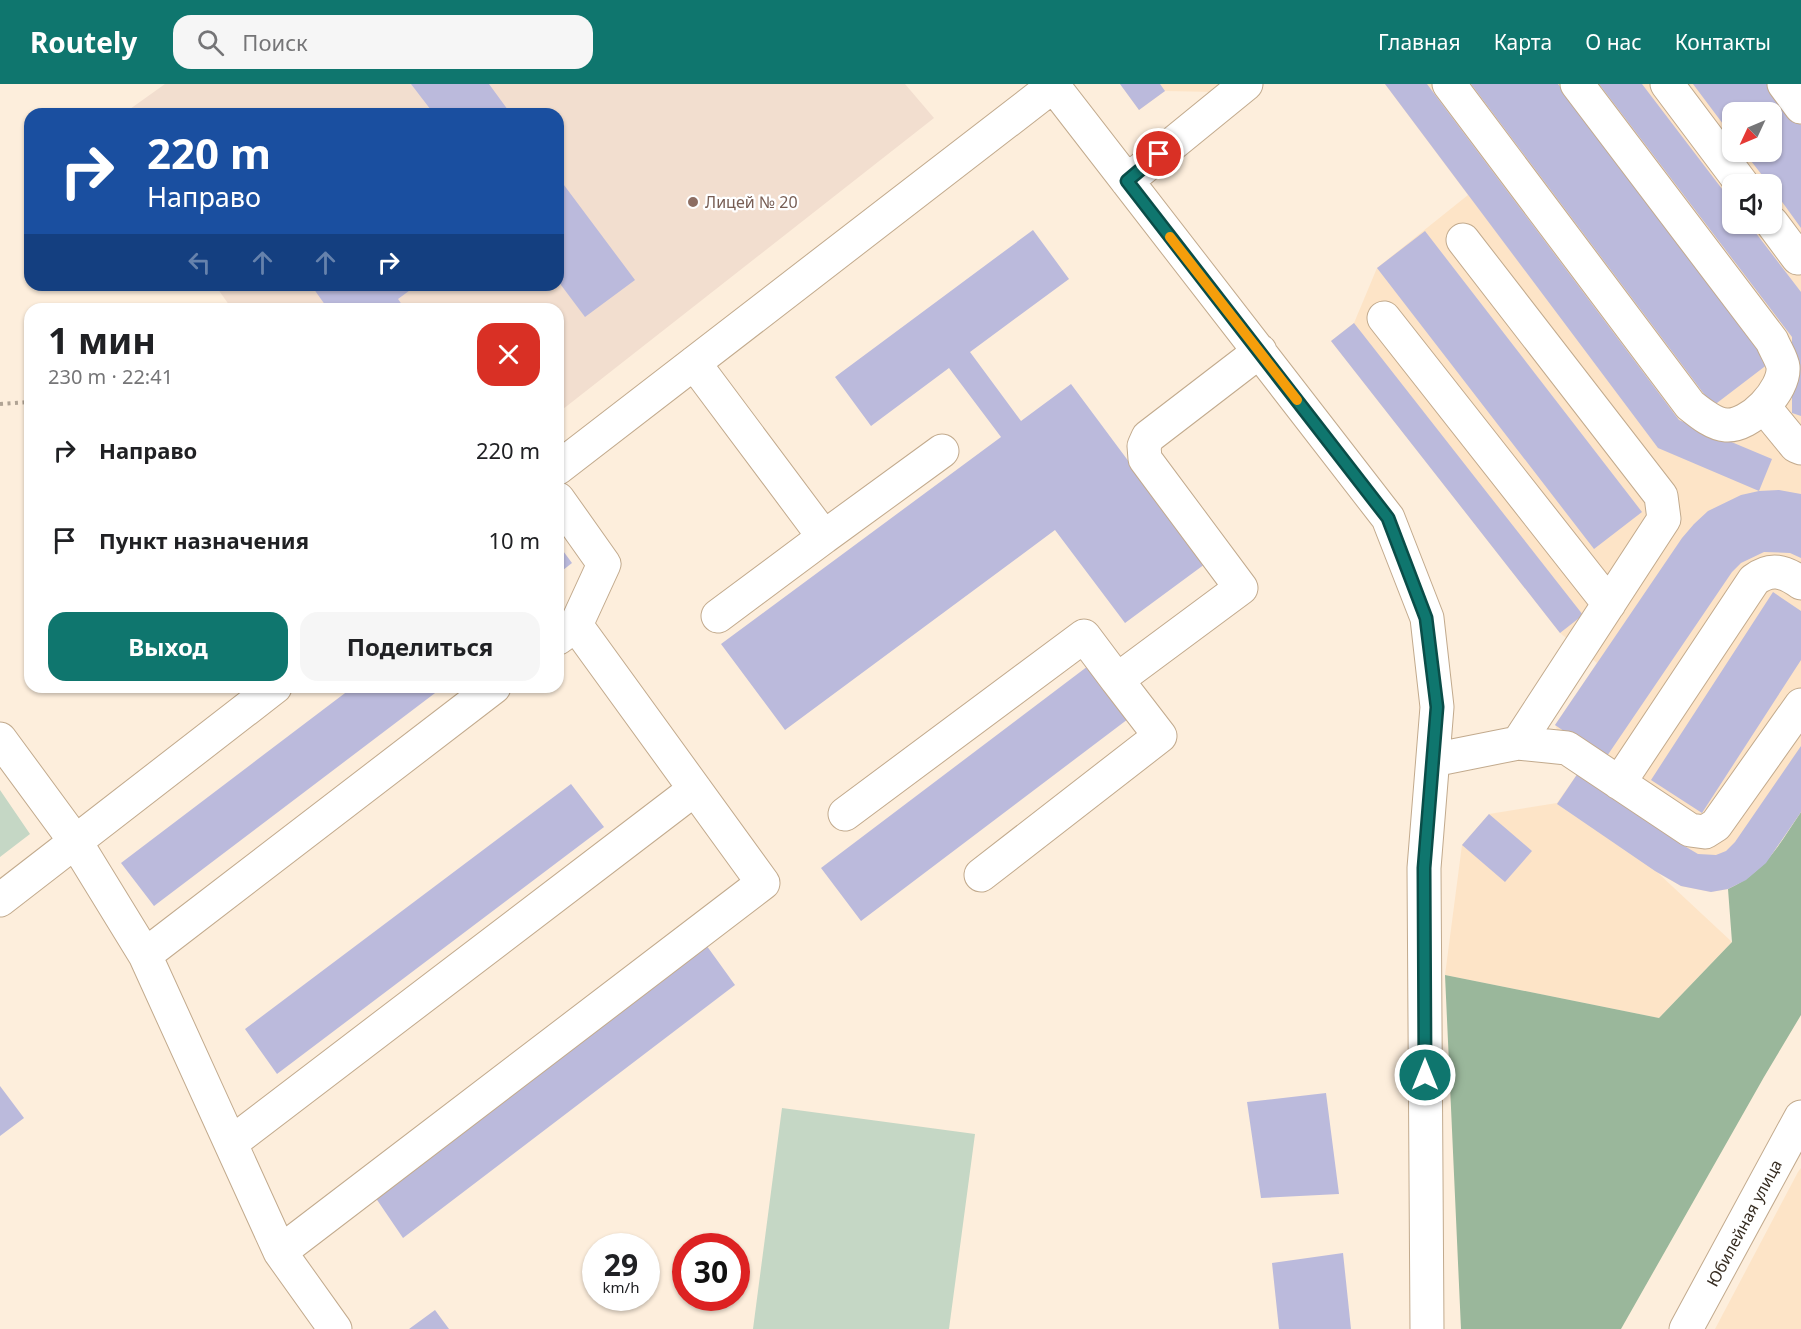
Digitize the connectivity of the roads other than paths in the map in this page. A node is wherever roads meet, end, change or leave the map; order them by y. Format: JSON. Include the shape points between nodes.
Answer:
{"nodes":[{"id":1,"x":1246,"y":84,"type":"edge"},
{"id":2,"x":1449,"y":84,"type":"edge"},
{"id":3,"x":1577,"y":84,"type":"edge"},
{"id":4,"x":1666,"y":84,"type":"edge"},
{"id":5,"x":1784,"y":84,"type":"edge"},
{"id":6,"x":1053,"y":85,"type":"edge"},
{"id":7,"x":1801,"y":107,"type":"edge"},
{"id":8,"x":1734,"y":174,"type":"edge"},
{"id":9,"x":1127,"y":181,"type":"junction"},
{"id":10,"x":1780,"y":234,"type":"edge"},
{"id":11,"x":1463,"y":240,"type":"dead end"},
{"id":12,"x":1798,"y":258,"type":"dead end"},
{"id":13,"x":1383,"y":318,"type":"dead end"},
{"id":14,"x":1260,"y":351,"type":"junction"},
{"id":15,"x":694,"y":363,"type":"junction"},
{"id":16,"x":1764,"y":407,"type":"junction"},
{"id":17,"x":1801,"y":448,"type":"edge"},
{"id":18,"x":942,"y":451,"type":"dead end"},
{"id":19,"x":564,"y":463,"type":"edge"},
{"id":20,"x":564,"y":507,"type":"edge"},
{"id":21,"x":824,"y":537,"type":"junction"},
{"id":22,"x":1801,"y":583,"type":"edge"},
{"id":23,"x":1609,"y":604,"type":"junction"},
{"id":24,"x":718,"y":616,"type":"dead end"},
{"id":25,"x":567,"y":631,"type":"edge"},
{"id":26,"x":1117,"y":680,"type":"junction"},
{"id":27,"x":267,"y":693,"type":"edge"},
{"id":28,"x":486,"y":693,"type":"edge"},
{"id":29,"x":1801,"y":705,"type":"edge"},
{"id":30,"x":0,"y":739,"type":"edge"},
{"id":31,"x":1518,"y":743,"type":"junction"},
{"id":32,"x":1433,"y":760,"type":"junction"},
{"id":33,"x":1619,"y":783,"type":"junction"},
{"id":34,"x":695,"y":789,"type":"junction"},
{"id":35,"x":845,"y":814,"type":"dead end"},
{"id":36,"x":75,"y":841,"type":"junction"},
{"id":37,"x":981,"y":875,"type":"dead end"},
{"id":38,"x":0,"y":900,"type":"edge"},
{"id":39,"x":145,"y":955,"type":"junction"},
{"id":40,"x":1801,"y":1117,"type":"edge"},
{"id":41,"x":231,"y":1143,"type":"junction"},
{"id":42,"x":280,"y":1252,"type":"junction"},
{"id":43,"x":335,"y":1329,"type":"edge"},
{"id":44,"x":1427,"y":1329,"type":"edge"},
{"id":45,"x":1686,"y":1329,"type":"edge"}],
"edges":[{"from":1,"to":9,"type":"street"},
{"from":2,"to":16,"type":"street","via":[[1690,405],[1704,417],[1726,425],[1745,420]]},
{"from":3,"to":16,"type":"street","via":[[1772,341],[1783,367],[1776,390]]},
{"from":4,"to":8,"type":"street"},
{"from":5,"to":7,"type":"street"},
{"from":6,"to":9,"type":"street"},
{"from":6,"to":15,"type":"street"},
{"from":9,"to":14,"type":"street"},
{"from":10,"to":12,"type":"street"},
{"from":11,"to":23,"type":"street","via":[[1661,496],[1664,519]]},
{"from":13,"to":23,"type":"street"},
{"from":14,"to":26,"type":"street","via":[[1149,437],[1144,446],[1146,459],[1241,588]]},
{"from":14,"to":32,"type":"street","via":[[1388,518],[1426,618],[1437,707]]},
{"from":15,"to":19,"type":"street"},
{"from":15,"to":21,"type":"street"},
{"from":16,"to":17,"type":"street"},
{"from":18,"to":21,"type":"street"},
{"from":20,"to":25,"type":"street","via":[[604,564]]},
{"from":21,"to":24,"type":"street"},
{"from":22,"to":33,"type":"street","via":[[1778,572],[1763,573],[1754,580]]},
{"from":23,"to":31,"type":"street"},
{"from":25,"to":34,"type":"street"},
{"from":26,"to":35,"type":"street","via":[[1084,636]]},
{"from":26,"to":37,"type":"street","via":[[1160,736]]},
{"from":27,"to":36,"type":"street"},
{"from":28,"to":39,"type":"street"},
{"from":29,"to":33,"type":"street","via":[[1716,825],[1705,832],[1690,830]]},
{"from":30,"to":36,"type":"street"},
{"from":31,"to":32,"type":"street"},
{"from":31,"to":33,"type":"street","via":[[1567,748]]},
{"from":32,"to":44,"type":"street","via":[[1424,868]]},
{"from":34,"to":41,"type":"street"},
{"from":34,"to":42,"type":"street","via":[[763,883]]},
{"from":36,"to":38,"type":"street"},
{"from":36,"to":39,"type":"street"},
{"from":39,"to":41,"type":"street"},
{"from":40,"to":45,"type":"street","name":"Юбилейная улица"},
{"from":41,"to":42,"type":"street"},
{"from":42,"to":43,"type":"street"}]}
